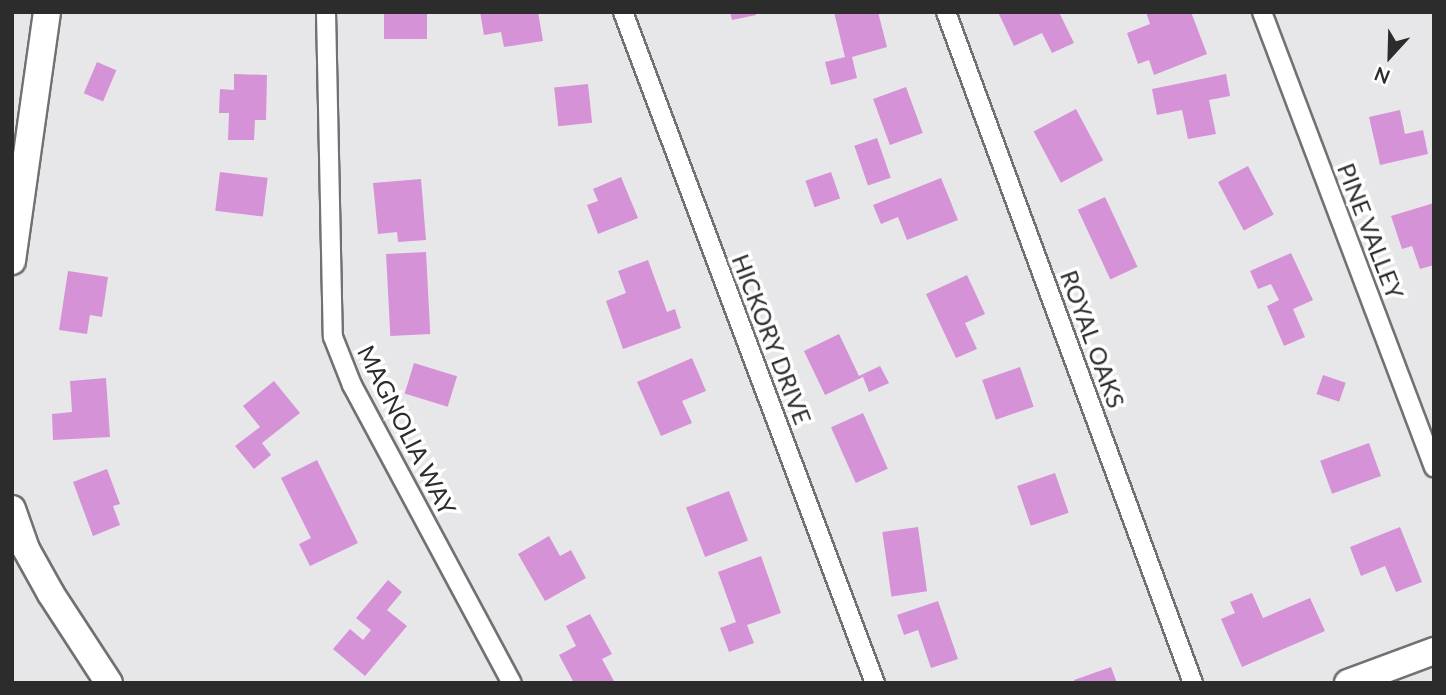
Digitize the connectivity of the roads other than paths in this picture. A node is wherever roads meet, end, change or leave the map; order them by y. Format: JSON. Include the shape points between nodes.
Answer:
{"nodes":[{"id":1,"x":47,"y":12,"type":"edge"},
{"id":2,"x":326,"y":12,"type":"edge"},
{"id":3,"x":623,"y":12,"type":"edge"},
{"id":4,"x":946,"y":12,"type":"edge"},
{"id":5,"x":1262,"y":12,"type":"edge"},
{"id":6,"x":12,"y":261,"type":"edge"},
{"id":7,"x":1434,"y":468,"type":"edge"},
{"id":8,"x":12,"y":509,"type":"edge"},
{"id":9,"x":1434,"y":651,"type":"edge"},
{"id":10,"x":109,"y":683,"type":"edge"},
{"id":11,"x":512,"y":683,"type":"edge"},
{"id":12,"x":875,"y":683,"type":"edge"},
{"id":13,"x":1193,"y":683,"type":"edge"},
{"id":14,"x":1348,"y":683,"type":"edge"}],
"edges":[{"from":1,"to":6,"type":"street"},
{"from":2,"to":11,"type":"street","name":"MAGNOLIA WAY","via":[[333,337],[352,385]]},
{"from":3,"to":12,"type":"street","name":"HICKORY DRIVE"},
{"from":4,"to":13,"type":"street","name":"ROYAL OAKS"},
{"from":5,"to":7,"type":"street","name":"PINE VALLEY"},
{"from":8,"to":10,"type":"street","via":[[44,583]]},
{"from":9,"to":14,"type":"street"}]}
